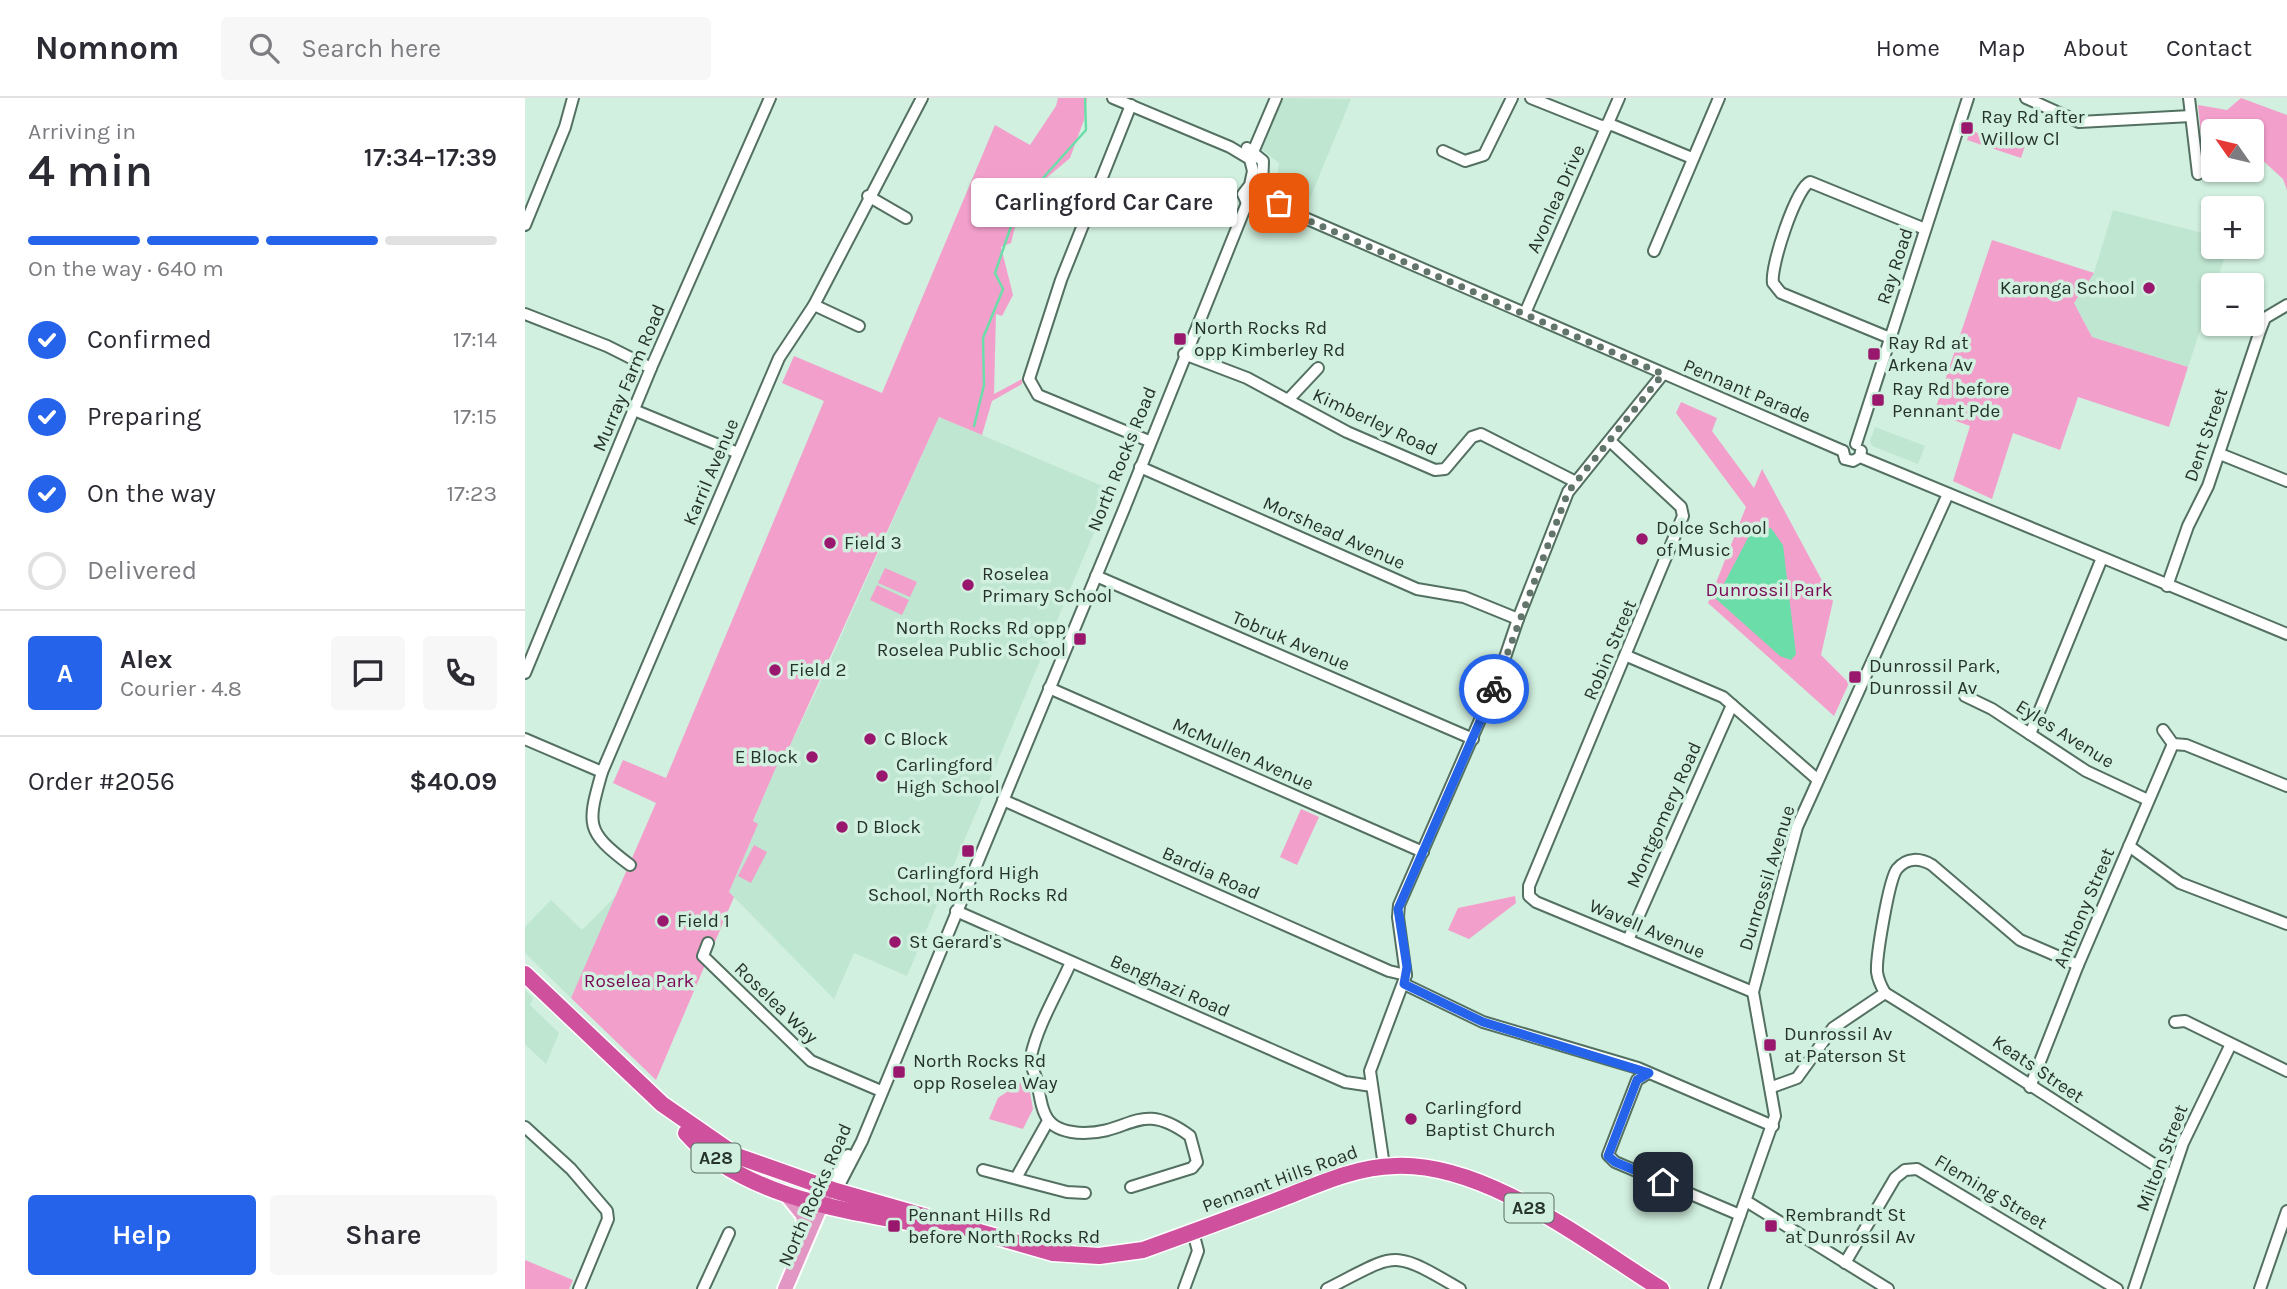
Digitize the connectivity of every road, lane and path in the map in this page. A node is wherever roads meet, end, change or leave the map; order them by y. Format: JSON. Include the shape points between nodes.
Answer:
{"nodes":[{"id":1,"x":573,"y":98,"type":"edge"},
{"id":2,"x":770,"y":98,"type":"edge"},
{"id":3,"x":922,"y":98,"type":"edge"},
{"id":4,"x":1113,"y":98,"type":"edge"},
{"id":5,"x":1276,"y":98,"type":"edge"},
{"id":6,"x":1512,"y":98,"type":"edge"},
{"id":7,"x":1531,"y":98,"type":"edge"},
{"id":8,"x":1619,"y":98,"type":"edge"},
{"id":9,"x":1719,"y":98,"type":"edge"},
{"id":10,"x":1968,"y":98,"type":"edge"},
{"id":11,"x":2026,"y":98,"type":"edge"},
{"id":12,"x":2189,"y":98,"type":"edge"},
{"id":13,"x":1131,"y":106,"type":"junction"},
{"id":14,"x":2191,"y":116,"type":"junction"},
{"id":15,"x":1607,"y":125,"type":"junction"},
{"id":16,"x":1443,"y":151,"type":"dead end"},
{"id":17,"x":1252,"y":155,"type":"junction"},
{"id":18,"x":1692,"y":158,"type":"junction"},
{"id":19,"x":2198,"y":174,"type":"dead end"},
{"id":20,"x":1250,"y":184,"type":"junction"},
{"id":21,"x":869,"y":196,"type":"junction"},
{"id":22,"x":1258,"y":197,"type":"junction"},
{"id":23,"x":906,"y":218,"type":"dead end"},
{"id":24,"x":525,"y":225,"type":"edge"},
{"id":25,"x":1925,"y":229,"type":"junction"},
{"id":26,"x":1654,"y":251,"type":"dead end"},
{"id":27,"x":814,"y":304,"type":"junction"},
{"id":28,"x":2287,"y":305,"type":"edge"},
{"id":29,"x":1525,"y":313,"type":"junction"},
{"id":30,"x":525,"y":314,"type":"edge"},
{"id":31,"x":859,"y":326,"type":"dead end"},
{"id":32,"x":1890,"y":338,"type":"junction"},
{"id":33,"x":1184,"y":355,"type":"junction"},
{"id":34,"x":651,"y":368,"type":"junction"},
{"id":35,"x":1318,"y":368,"type":"dead end"},
{"id":36,"x":1663,"y":374,"type":"junction"},
{"id":37,"x":1288,"y":400,"type":"junction"},
{"id":38,"x":634,"y":410,"type":"junction"},
{"id":39,"x":1149,"y":441,"type":"junction"},
{"id":40,"x":1610,"y":441,"type":"junction"},
{"id":41,"x":1856,"y":444,"type":"junction"},
{"id":42,"x":1843,"y":451,"type":"junction"},
{"id":43,"x":738,"y":453,"type":"junction"},
{"id":44,"x":2220,"y":454,"type":"junction"},
{"id":45,"x":1860,"y":457,"type":"junction"},
{"id":46,"x":1140,"y":467,"type":"junction"},
{"id":47,"x":2287,"y":481,"type":"edge"},
{"id":48,"x":1576,"y":482,"type":"junction"},
{"id":49,"x":1948,"y":494,"type":"junction"},
{"id":50,"x":2102,"y":558,"type":"junction"},
{"id":51,"x":1096,"y":576,"type":"junction"},
{"id":52,"x":2167,"y":586,"type":"junction"},
{"id":53,"x":1518,"y":619,"type":"junction"},
{"id":54,"x":2287,"y":635,"type":"edge"},
{"id":55,"x":1627,"y":656,"type":"junction"},
{"id":56,"x":525,"y":673,"type":"edge"},
{"id":57,"x":1049,"y":688,"type":"junction"},
{"id":58,"x":1965,"y":696,"type":"dead end"},
{"id":59,"x":1733,"y":705,"type":"junction"},
{"id":60,"x":2163,"y":730,"type":"dead end"},
{"id":61,"x":2030,"y":734,"type":"junction"},
{"id":62,"x":525,"y":739,"type":"edge"},
{"id":63,"x":1473,"y":739,"type":"junction"},
{"id":64,"x":2173,"y":744,"type":"junction"},
{"id":65,"x":602,"y":772,"type":"junction"},
{"id":66,"x":1818,"y":780,"type":"junction"},
{"id":67,"x":2287,"y":786,"type":"edge"},
{"id":68,"x":1003,"y":800,"type":"junction"},
{"id":69,"x":2148,"y":800,"type":"junction"},
{"id":70,"x":2129,"y":846,"type":"junction"},
{"id":71,"x":1423,"y":852,"type":"junction"},
{"id":72,"x":630,"y":866,"type":"dead end"},
{"id":73,"x":1529,"y":896,"type":"joint"},
{"id":74,"x":956,"y":911,"type":"junction"},
{"id":75,"x":2287,"y":924,"type":"edge"},
{"id":76,"x":1628,"y":940,"type":"junction"},
{"id":77,"x":708,"y":943,"type":"dead end"},
{"id":78,"x":1071,"y":961,"type":"junction"},
{"id":79,"x":2078,"y":965,"type":"junction"},
{"id":80,"x":525,"y":974,"type":"edge"},
{"id":81,"x":1405,"y":980,"type":"junction"},
{"id":82,"x":1753,"y":992,"type":"junction"},
{"id":83,"x":1885,"y":993,"type":"junction"},
{"id":84,"x":2175,"y":1022,"type":"dead end"},
{"id":85,"x":2231,"y":1044,"type":"junction"},
{"id":86,"x":1643,"y":1070,"type":"junction"},
{"id":87,"x":2287,"y":1071,"type":"edge"},
{"id":88,"x":1372,"y":1086,"type":"junction"},
{"id":89,"x":1772,"y":1087,"type":"junction"},
{"id":90,"x":2030,"y":1087,"type":"junction"},
{"id":91,"x":881,"y":1091,"type":"junction"},
{"id":92,"x":662,"y":1104,"type":"junction"},
{"id":93,"x":1048,"y":1121,"type":"junction"},
{"id":94,"x":1773,"y":1126,"type":"junction"},
{"id":95,"x":525,"y":1127,"type":"edge"},
{"id":96,"x":1384,"y":1167,"type":"junction"},
{"id":97,"x":983,"y":1170,"type":"dead end"},
{"id":98,"x":2171,"y":1175,"type":"junction"},
{"id":99,"x":1016,"y":1178,"type":"junction"},
{"id":100,"x":1131,"y":1187,"type":"dead end"},
{"id":101,"x":832,"y":1190,"type":"junction"},
{"id":102,"x":785,"y":1193,"type":"junction"},
{"id":103,"x":1085,"y":1193,"type":"dead end"},
{"id":104,"x":1746,"y":1200,"type":"junction"},
{"id":105,"x":823,"y":1205,"type":"junction"},
{"id":106,"x":2287,"y":1210,"type":"edge"},
{"id":107,"x":1740,"y":1215,"type":"junction"},
{"id":108,"x":972,"y":1232,"type":"junction"},
{"id":109,"x":1193,"y":1232,"type":"junction"},
{"id":110,"x":729,"y":1233,"type":"dead end"},
{"id":111,"x":805,"y":1239,"type":"junction"},
{"id":112,"x":1845,"y":1263,"type":"junction"},
{"id":113,"x":579,"y":1289,"type":"edge"},
{"id":114,"x":703,"y":1289,"type":"edge"},
{"id":115,"x":785,"y":1289,"type":"edge"},
{"id":116,"x":793,"y":1289,"type":"edge"},
{"id":117,"x":1184,"y":1289,"type":"edge"},
{"id":118,"x":1327,"y":1289,"type":"edge"},
{"id":119,"x":1460,"y":1289,"type":"edge"},
{"id":120,"x":1661,"y":1289,"type":"edge"},
{"id":121,"x":1714,"y":1289,"type":"edge"},
{"id":122,"x":1888,"y":1289,"type":"edge"},
{"id":123,"x":2117,"y":1289,"type":"edge"},
{"id":124,"x":2134,"y":1289,"type":"edge"},
{"id":125,"x":2260,"y":1289,"type":"edge"}],
"edges":[{"from":1,"to":24,"type":"street"},
{"from":2,"to":34,"type":"street","name":"Murray Farm Road"},
{"from":3,"to":21,"type":"street","name":"Karril Avenue"},
{"from":4,"to":13,"type":"street"},
{"from":5,"to":17,"type":"street"},
{"from":6,"to":16,"type":"street","via":[[1484,155],[1465,160]]},
{"from":7,"to":15,"type":"street"},
{"from":8,"to":15,"type":"street","name":"Avonlea Drive"},
{"from":9,"to":18,"type":"street"},
{"from":10,"to":25,"type":"street","name":"Ray Road"},
{"from":11,"to":14,"type":"street","via":[[2079,122]]},
{"from":12,"to":14,"type":"street"},
{"from":13,"to":17,"type":"street"},
{"from":13,"to":39,"type":"street","via":[[1067,262],[1029,380],[1038,395]]},
{"from":14,"to":19,"type":"street"},
{"from":15,"to":18,"type":"street"},
{"from":15,"to":29,"type":"street","name":"Avonlea Drive"},
{"from":17,"to":20,"type":"street"},
{"from":17,"to":22,"type":"street","via":[[1263,161]]},
{"from":18,"to":26,"type":"street"},
{"from":20,"to":22,"type":"street","name":"Pennant Parade"},
{"from":20,"to":22,"type":"street","name":"North Rocks Road","via":[[1244,191]]},
{"from":21,"to":23,"type":"street"},
{"from":21,"to":27,"type":"street","name":"Karril Avenue"},
{"from":22,"to":29,"type":"street","name":"Pennant Parade"},
{"from":22,"to":33,"type":"street","name":"North Rocks Road"},
{"from":25,"to":32,"type":"street","name":"Ray Road"},
{"from":25,"to":32,"type":"street","via":[[1810,182],[1799,192],[1778,255],[1772,277],[1781,293]]},
{"from":27,"to":31,"type":"street"},
{"from":27,"to":43,"type":"street","name":"Karril Avenue","via":[[779,358]]},
{"from":28,"to":44,"type":"street","name":"Dent Street","via":[[2265,318]]},
{"from":29,"to":36,"type":"street","name":"Pennant Parade"},
{"from":30,"to":34,"type":"street"},
{"from":32,"to":41,"type":"street","name":"Ray Road"},
{"from":33,"to":37,"type":"street","name":"Kimberley Road","via":[[1244,377]]},
{"from":33,"to":39,"type":"street","name":"North Rocks Road"},
{"from":34,"to":38,"type":"street","name":"Murray Farm Road"},
{"from":35,"to":37,"type":"street"},
{"from":36,"to":40,"type":"street"},
{"from":36,"to":42,"type":"street","name":"Pennant Parade"},
{"from":37,"to":48,"type":"street","name":"Kimberley Road","via":[[1347,432],[1435,470],[1445,469],[1472,437],[1481,434]]},
{"from":38,"to":43,"type":"street"},
{"from":38,"to":56,"type":"street","name":"Murray Farm Road"},
{"from":39,"to":46,"type":"street","name":"North Rocks Road"},
{"from":40,"to":48,"type":"street"},
{"from":40,"to":55,"type":"street","name":"Robin Street","via":[[1681,507],[1683,516]]},
{"from":41,"to":42,"type":"street","via":[[1848,444]]},
{"from":41,"to":45,"type":"street"},
{"from":42,"to":45,"type":"street","via":[[1850,461]]},
{"from":43,"to":65,"type":"street","name":"Karril Avenue"},
{"from":44,"to":47,"type":"street"},
{"from":44,"to":52,"type":"street","name":"Dent Street"},
{"from":45,"to":49,"type":"street"},
{"from":46,"to":51,"type":"street","name":"North Rocks Road"},
{"from":46,"to":53,"type":"street","name":"Morshead Avenue","via":[[1417,589],[1464,597]]},
{"from":48,"to":53,"type":"street"},
{"from":49,"to":50,"type":"street"},
{"from":49,"to":66,"type":"street","name":"Dunrossil Avenue"},
{"from":50,"to":52,"type":"street"},
{"from":50,"to":61,"type":"street"},
{"from":51,"to":57,"type":"street","name":"North Rocks Road"},
{"from":51,"to":63,"type":"street","name":"Tobruk Avenue"},
{"from":52,"to":54,"type":"street"},
{"from":53,"to":63,"type":"street"},
{"from":55,"to":59,"type":"street"},
{"from":55,"to":73,"type":"street","name":"Robin Street","via":[[1529,886]]},
{"from":57,"to":68,"type":"street","name":"North Rocks Road"},
{"from":57,"to":71,"type":"street","name":"McMullen Avenue"},
{"from":58,"to":61,"type":"street","name":"Eyles Avenue"},
{"from":59,"to":66,"type":"street"},
{"from":59,"to":76,"type":"street","name":"Montgomery Road"},
{"from":60,"to":64,"type":"street"},
{"from":61,"to":69,"type":"street","name":"Eyles Avenue","via":[[2086,771]]},
{"from":62,"to":65,"type":"street"},
{"from":63,"to":71,"type":"street"},
{"from":64,"to":67,"type":"street","via":[[2186,745]]},
{"from":64,"to":69,"type":"street","name":"Anthony Street"},
{"from":65,"to":72,"type":"street","name":"Karril Avenue","via":[[592,828],[605,847]]},
{"from":66,"to":82,"type":"street","name":"Dunrossil Avenue","via":[[1797,827]]},
{"from":68,"to":74,"type":"street","name":"North Rocks Road"},
{"from":68,"to":81,"type":"street","name":"Bardia Road"},
{"from":69,"to":70,"type":"street","name":"Anthony Street"},
{"from":70,"to":75,"type":"street","via":[[2180,883]]},
{"from":70,"to":79,"type":"street","name":"Anthony Street"},
{"from":71,"to":81,"type":"street","via":[[1398,909]]},
{"from":73,"to":76,"type":"street","name":"Wavell Avenue"},
{"from":74,"to":78,"type":"street","name":"Benghazi Road"},
{"from":74,"to":91,"type":"street","name":"North Rocks Road"},
{"from":76,"to":82,"type":"street","name":"Wavell Avenue"},
{"from":77,"to":91,"type":"street","name":"Roselea Way","via":[[703,956],[811,1061]]},
{"from":78,"to":88,"type":"street","name":"Benghazi Road","via":[[1345,1082]]},
{"from":78,"to":93,"type":"street","via":[[1031,1059]]},
{"from":79,"to":83,"type":"street","via":[[2021,940],[1932,865],[1912,859],[1896,870],[1892,884],[1877,970]]},
{"from":79,"to":90,"type":"street","name":"Anthony Street"},
{"from":80,"to":92,"type":"highway","name":"Pennant Hills Road","number":"A28"},
{"from":81,"to":86,"type":"street","name":"Bardia Road","via":[[1483,1022]]},
{"from":81,"to":88,"type":"street","via":[[1372,1063]]},
{"from":82,"to":89,"type":"street","name":"Dunrossil Avenue"},
{"from":83,"to":89,"type":"street","via":[[1833,1028],[1797,1078]]},
{"from":83,"to":90,"type":"street","name":"Keats Street","via":[[1995,1060]]},
{"from":84,"to":85,"type":"street","via":[[2185,1021]]},
{"from":85,"to":87,"type":"street"},
{"from":85,"to":98,"type":"street","name":"Milton Street"},
{"from":86,"to":94,"type":"street","name":"Bardia Road"},
{"from":86,"to":107,"type":"street","via":[[1608,1156]]},
{"from":88,"to":96,"type":"street"},
{"from":89,"to":94,"type":"street","name":"Dunrossil Avenue"},
{"from":90,"to":98,"type":"street","name":"Keats Street"},
{"from":91,"to":101,"type":"street","name":"North Rocks Road","via":[[862,1141]]},
{"from":92,"to":101,"type":"highway","name":"Pennant Hills Road","number":"A28","via":[[737,1156]]},
{"from":92,"to":102,"type":"highway","name":"Pennant Hills Road","number":"A28","via":[[688,1137],[721,1162]]},
{"from":93,"to":99,"type":"street"},
{"from":93,"to":100,"type":"street","via":[[1062,1130],[1083,1133],[1134,1119],[1155,1119],[1172,1123],[1190,1136],[1195,1166]]},
{"from":94,"to":104,"type":"street","name":"Dunrossil Avenue"},
{"from":95,"to":113,"type":"street","via":[[571,1169],[607,1211],[608,1219]]},
{"from":96,"to":109,"type":"highway","name":"Pennant Hills Road","number":"A28","via":[[1338,1177]]},
{"from":96,"to":120,"type":"highway","name":"Pennant Hills Road","number":"A28","via":[[1428,1167],[1476,1180]]},
{"from":97,"to":99,"type":"street"},
{"from":98,"to":124,"type":"street","name":"Milton Street"},
{"from":99,"to":103,"type":"street"},
{"from":101,"to":105,"type":"main road","name":"North Rocks Road"},
{"from":101,"to":108,"type":"highway","name":"Pennant Hills Road","number":"A28"},
{"from":102,"to":105,"type":"highway","name":"Pennant Hills Road","number":"A28"},
{"from":102,"to":111,"type":"main road","via":[[803,1215]]},
{"from":104,"to":107,"type":"street","name":"Dunrossil Avenue"},
{"from":104,"to":112,"type":"street"},
{"from":105,"to":108,"type":"highway","name":"Pennant Hills Road","number":"A28"},
{"from":105,"to":111,"type":"main road","name":"North Rocks Road"},
{"from":105,"to":116,"type":"main road","name":"North Rocks Road"},
{"from":106,"to":125,"type":"street"},
{"from":107,"to":121,"type":"street","name":"Dunrossil Avenue"},
{"from":108,"to":109,"type":"highway","name":"Pennant Hills Road","number":"A28","via":[[1053,1252],[1099,1256],[1143,1250]]},
{"from":109,"to":117,"type":"street","via":[[1198,1251]]},
{"from":110,"to":114,"type":"street"},
{"from":111,"to":115,"type":"main road","name":"North Rocks Road"},
{"from":112,"to":122,"type":"street"},
{"from":112,"to":123,"type":"street","name":"Fleming Street","via":[[1895,1178],[1917,1169]]},
{"from":118,"to":119,"type":"street","via":[[1387,1259],[1399,1258]]}]}
